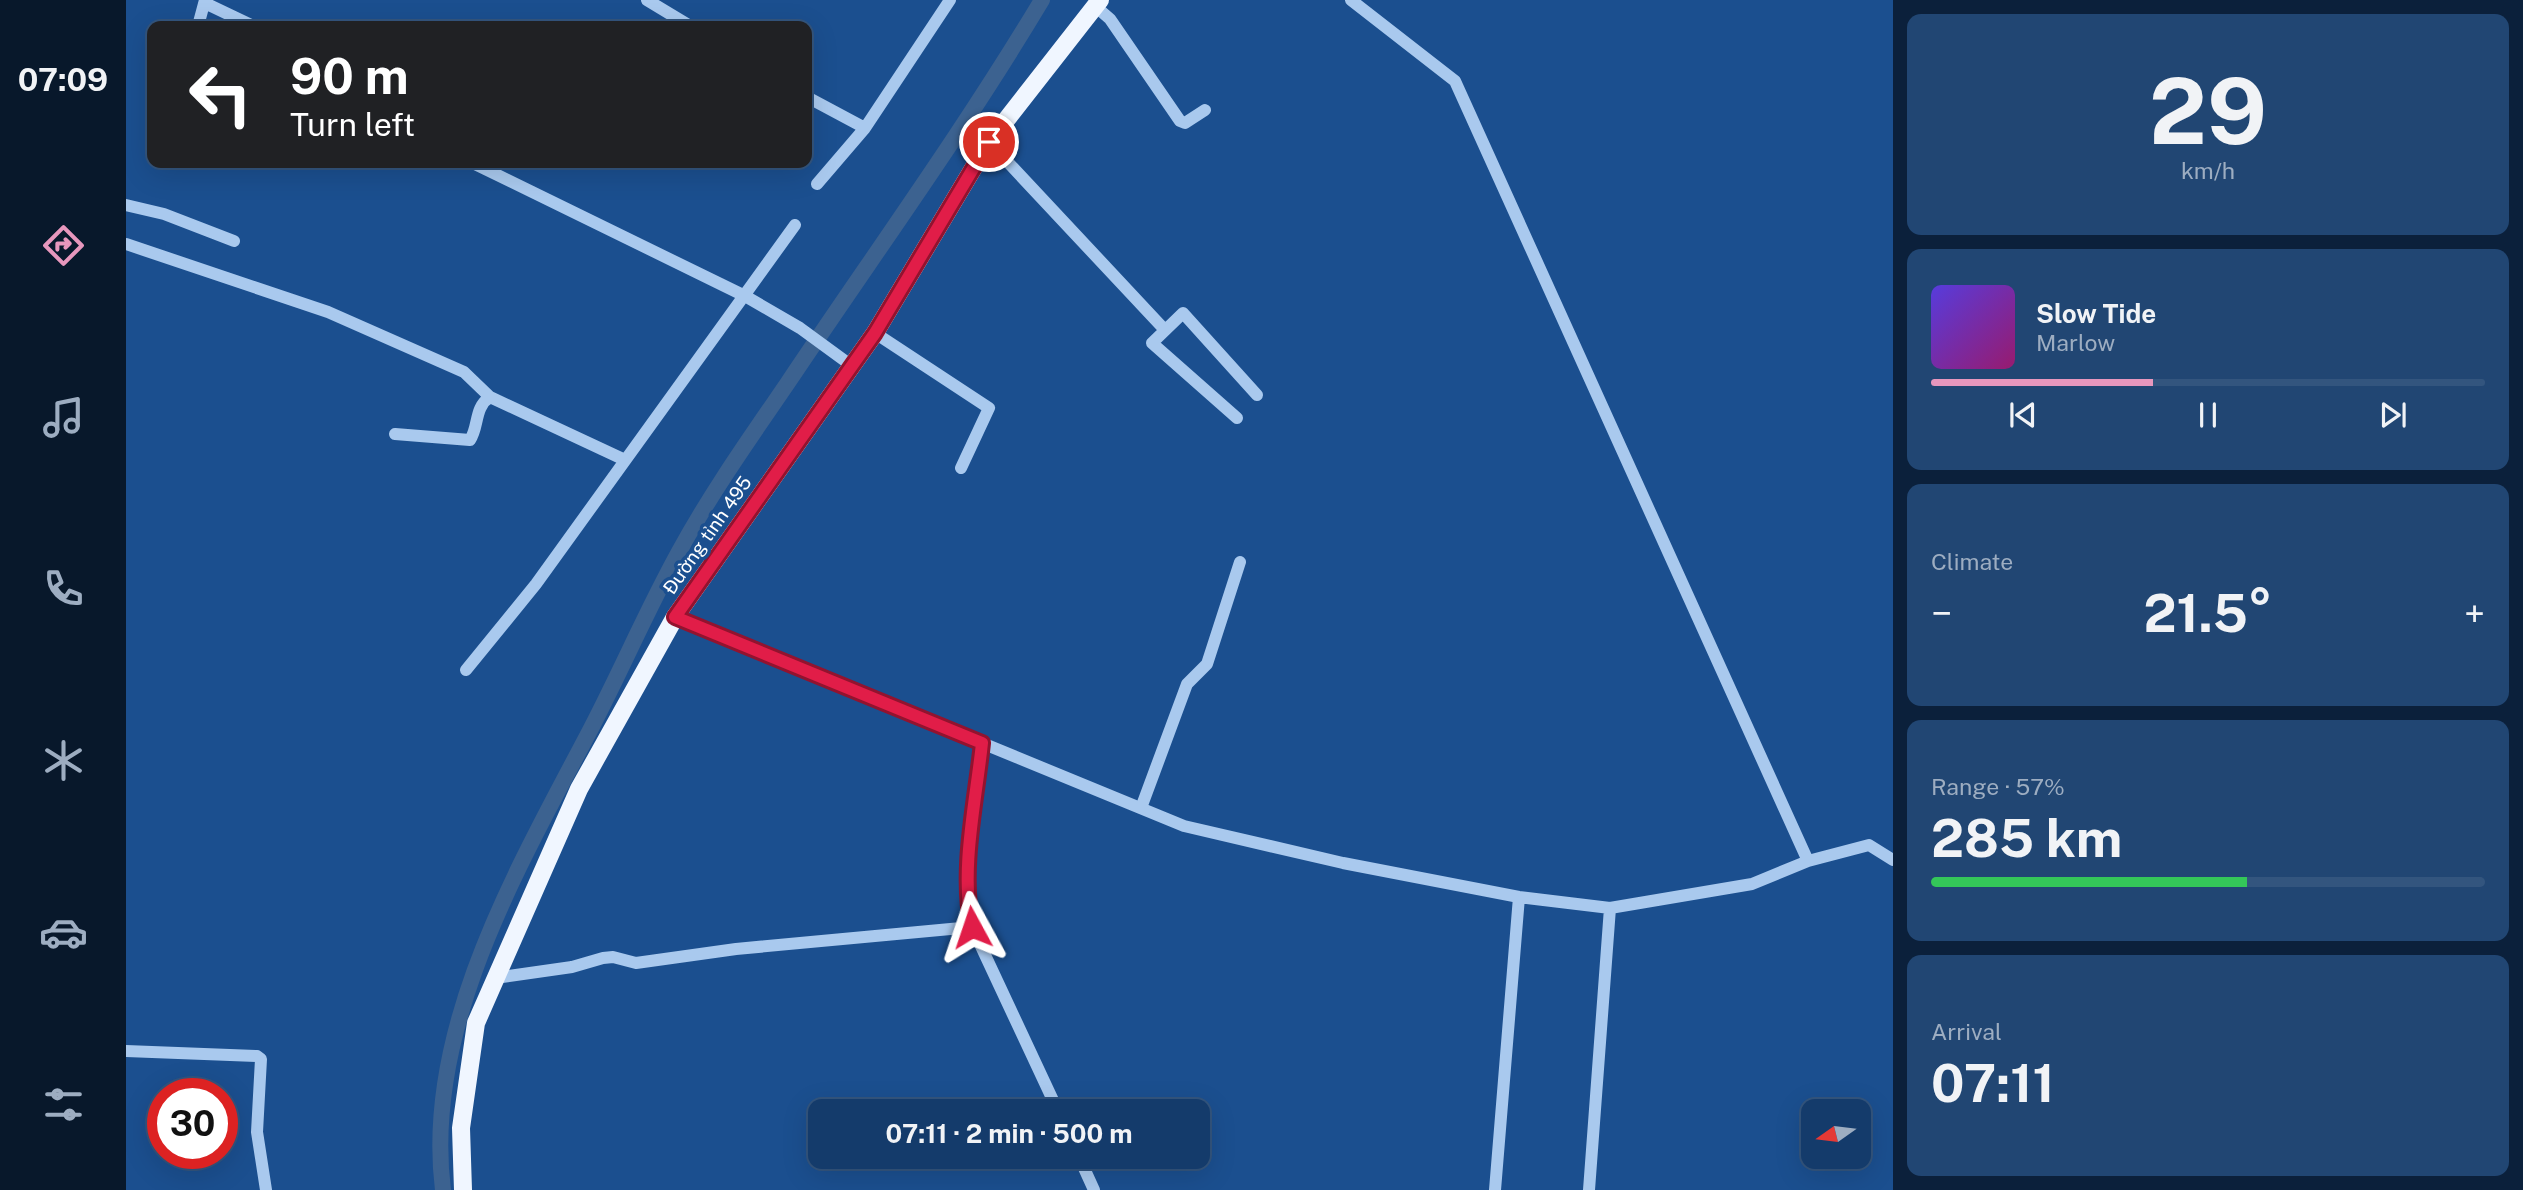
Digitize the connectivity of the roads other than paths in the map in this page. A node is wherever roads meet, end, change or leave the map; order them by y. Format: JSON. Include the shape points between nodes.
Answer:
{"nodes":[{"id":1,"x":648,"y":0,"type":"edge"},
{"id":2,"x":950,"y":0,"type":"edge"},
{"id":3,"x":1351,"y":0,"type":"edge"},
{"id":4,"x":205,"y":2,"type":"edge"},
{"id":5,"x":1097,"y":3,"type":"edge"},
{"id":6,"x":199,"y":21,"type":"edge"},
{"id":7,"x":243,"y":21,"type":"edge"},
{"id":8,"x":682,"y":21,"type":"edge"},
{"id":9,"x":812,"y":100,"type":"edge"},
{"id":10,"x":1205,"y":110,"type":"dead end"},
{"id":11,"x":864,"y":128,"type":"junction"},
{"id":12,"x":989,"y":142,"type":"junction"},
{"id":13,"x":483,"y":168,"type":"edge"},
{"id":14,"x":817,"y":184,"type":"dead end"},
{"id":15,"x":126,"y":205,"type":"edge"},
{"id":16,"x":795,"y":225,"type":"dead end"},
{"id":17,"x":234,"y":241,"type":"dead end"},
{"id":18,"x":126,"y":244,"type":"edge"},
{"id":19,"x":745,"y":296,"type":"junction"},
{"id":20,"x":1164,"y":329,"type":"junction"},
{"id":21,"x":875,"y":333,"type":"junction"},
{"id":22,"x":852,"y":366,"type":"junction"},
{"id":23,"x":1257,"y":395,"type":"dead end"},
{"id":24,"x":489,"y":397,"type":"junction"},
{"id":25,"x":1237,"y":418,"type":"dead end"},
{"id":26,"x":395,"y":434,"type":"dead end"},
{"id":27,"x":625,"y":460,"type":"junction"},
{"id":28,"x":961,"y":468,"type":"dead end"},
{"id":29,"x":1240,"y":562,"type":"dead end"},
{"id":30,"x":675,"y":617,"type":"junction"},
{"id":31,"x":466,"y":670,"type":"dead end"},
{"id":32,"x":982,"y":743,"type":"junction"},
{"id":33,"x":1141,"y":808,"type":"junction"},
{"id":34,"x":1893,"y":860,"type":"edge"},
{"id":35,"x":1808,"y":862,"type":"junction"},
{"id":36,"x":1519,"y":897,"type":"junction"},
{"id":37,"x":1610,"y":908,"type":"junction"},
{"id":38,"x":972,"y":927,"type":"junction"},
{"id":39,"x":495,"y":978,"type":"junction"},
{"id":40,"x":126,"y":1051,"type":"edge"},
{"id":41,"x":1052,"y":1099,"type":"edge"},
{"id":42,"x":1084,"y":1169,"type":"edge"},
{"id":43,"x":266,"y":1190,"type":"edge"},
{"id":44,"x":463,"y":1190,"type":"edge"},
{"id":45,"x":1094,"y":1190,"type":"edge"},
{"id":46,"x":1495,"y":1190,"type":"edge"},
{"id":47,"x":1589,"y":1190,"type":"edge"}],
"edges":[{"from":1,"to":8,"type":"street"},
{"from":2,"to":11,"type":"street"},
{"from":3,"to":35,"type":"street","via":[[1455,81]]},
{"from":4,"to":6,"type":"street"},
{"from":4,"to":7,"type":"street"},
{"from":5,"to":10,"type":"street","via":[[1180,121],[1185,123]]},
{"from":5,"to":12,"type":"main road","name":"Đường tỉnh 495"},
{"from":9,"to":11,"type":"street"},
{"from":11,"to":14,"type":"street"},
{"from":12,"to":20,"type":"street"},
{"from":12,"to":21,"type":"main road","name":"Đường tỉnh 495"},
{"from":13,"to":19,"type":"street"},
{"from":15,"to":17,"type":"street"},
{"from":16,"to":19,"type":"street"},
{"from":18,"to":24,"type":"street","via":[[328,312],[464,372]]},
{"from":19,"to":22,"type":"street"},
{"from":19,"to":27,"type":"street"},
{"from":20,"to":23,"type":"street","via":[[1183,313]]},
{"from":20,"to":25,"type":"street","via":[[1152,342]]},
{"from":21,"to":22,"type":"main road","name":"Đường tỉnh 495"},
{"from":21,"to":28,"type":"street","via":[[989,408]]},
{"from":22,"to":30,"type":"main road","name":"Đường tỉnh 495"},
{"from":24,"to":26,"type":"street","via":[[470,440]]},
{"from":24,"to":27,"type":"street"},
{"from":27,"to":31,"type":"street","via":[[536,584]]},
{"from":29,"to":33,"type":"street","via":[[1207,664],[1186,684]]},
{"from":30,"to":32,"type":"street"},
{"from":30,"to":39,"type":"main road","name":"Đường tỉnh 495","via":[[579,789]]},
{"from":32,"to":33,"type":"street"},
{"from":32,"to":38,"type":"street","via":[[971,852]]},
{"from":33,"to":36,"type":"street","via":[[1197,829]]},
{"from":34,"to":35,"type":"street","via":[[1869,845]]},
{"from":35,"to":37,"type":"street","via":[[1752,884]]},
{"from":36,"to":37,"type":"street"},
{"from":36,"to":46,"type":"street"},
{"from":37,"to":47,"type":"street"},
{"from":38,"to":39,"type":"street","via":[[636,963],[612,957]]},
{"from":38,"to":41,"type":"street"},
{"from":39,"to":44,"type":"main road","name":"Đường tỉnh 495","via":[[476,1023],[461,1128]]},
{"from":40,"to":43,"type":"street","via":[[261,1059],[257,1132]]},
{"from":42,"to":45,"type":"street"}]}
